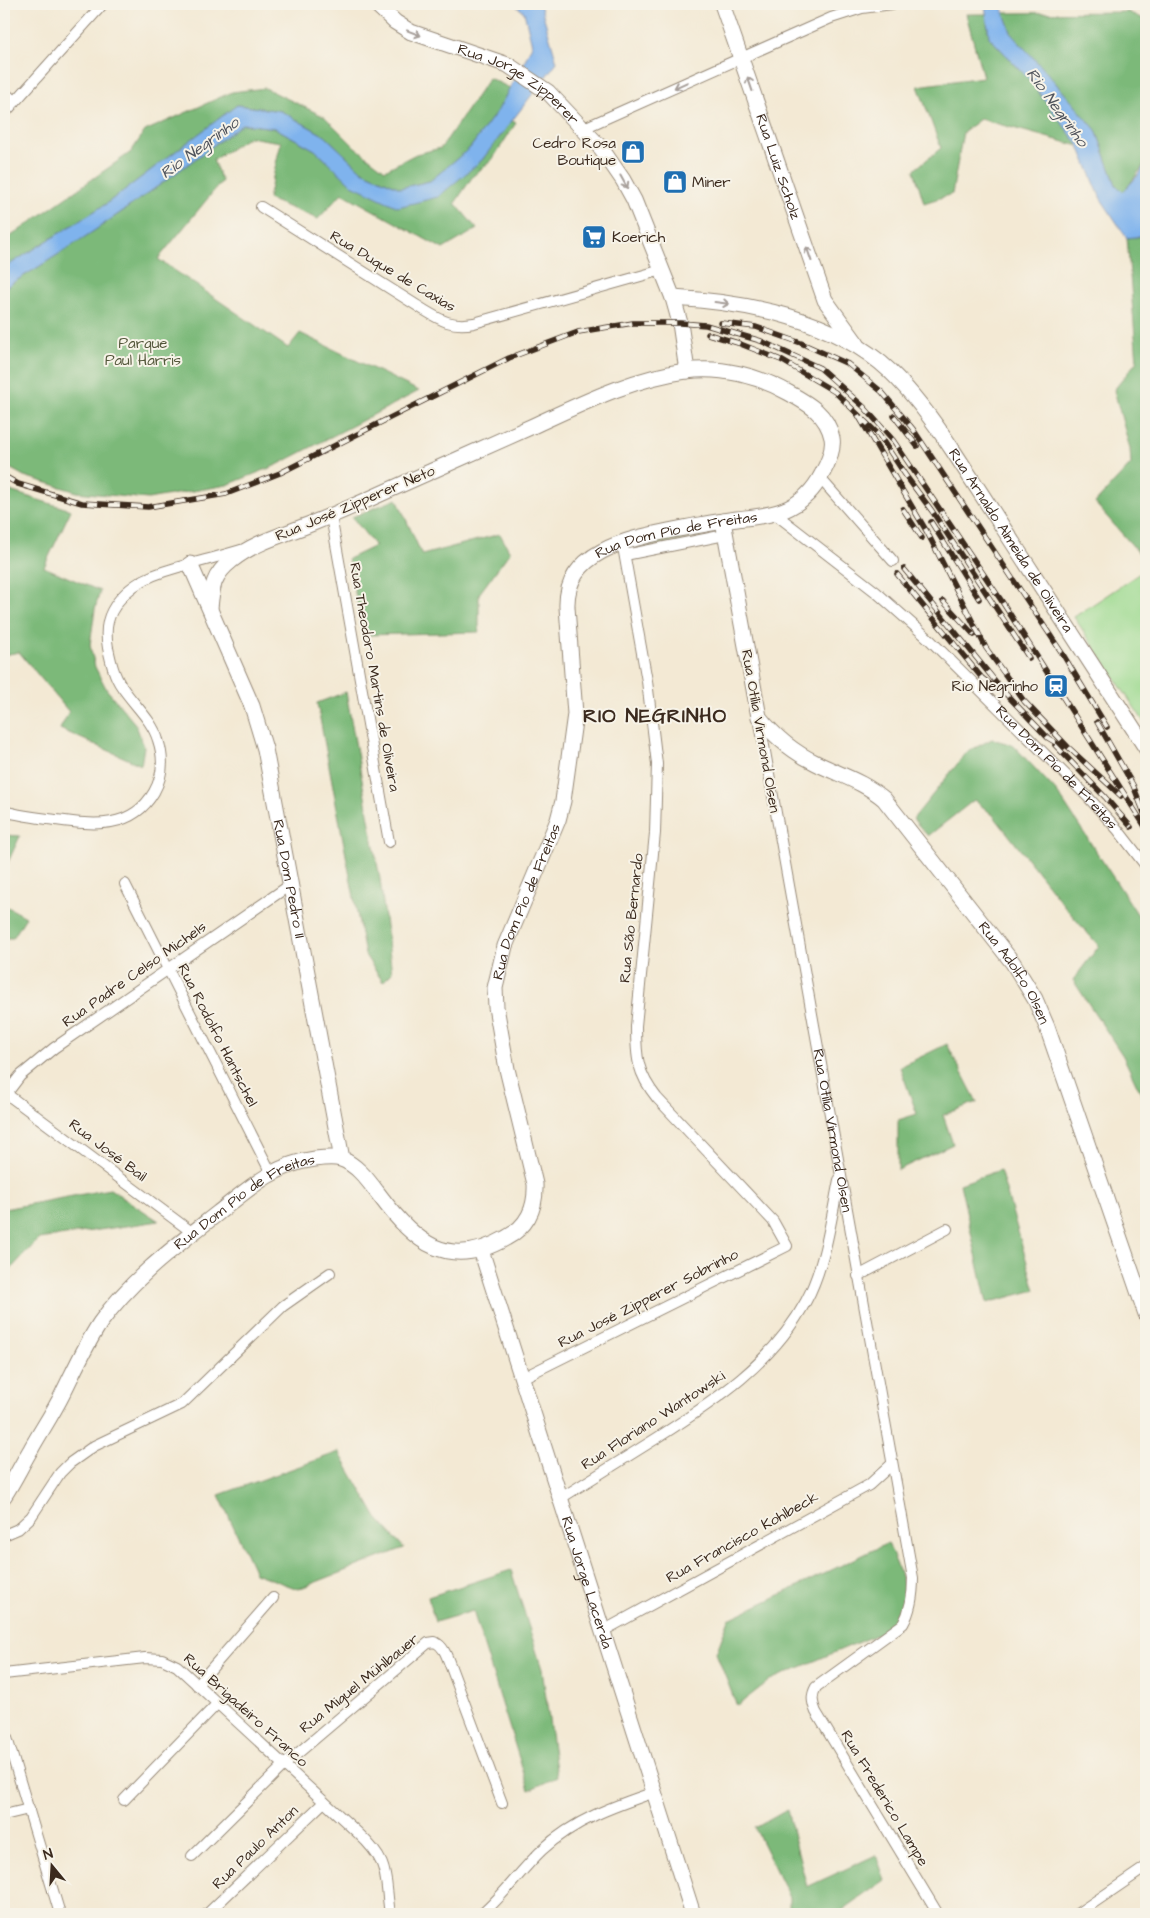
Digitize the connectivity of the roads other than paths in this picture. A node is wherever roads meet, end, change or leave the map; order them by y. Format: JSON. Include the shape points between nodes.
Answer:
{"nodes":[{"id":1,"x":103,"y":4,"type":"edge"},
{"id":2,"x":376,"y":4,"type":"edge"},
{"id":3,"x":722,"y":4,"type":"edge"},
{"id":4,"x":892,"y":4,"type":"edge"},
{"id":5,"x":741,"y":58,"type":"junction"},
{"id":6,"x":4,"y":92,"type":"edge"},
{"id":7,"x":15,"y":102,"type":"junction"},
{"id":8,"x":4,"y":114,"type":"edge"},
{"id":9,"x":584,"y":128,"type":"junction"},
{"id":10,"x":261,"y":207,"type":"dead end"},
{"id":11,"x":662,"y":270,"type":"junction"},
{"id":12,"x":673,"y":298,"type":"junction"},
{"id":13,"x":825,"y":300,"type":"junction"},
{"id":14,"x":802,"y":321,"type":"junction"},
{"id":15,"x":860,"y":347,"type":"junction"},
{"id":16,"x":687,"y":370,"type":"junction"},
{"id":17,"x":820,"y":478,"type":"junction"},
{"id":18,"x":774,"y":513,"type":"junction"},
{"id":19,"x":331,"y":516,"type":"junction"},
{"id":20,"x":724,"y":528,"type":"junction"},
{"id":21,"x":250,"y":548,"type":"junction"},
{"id":22,"x":624,"y":548,"type":"junction"},
{"id":23,"x":893,"y":561,"type":"dead end"},
{"id":24,"x":190,"y":564,"type":"junction"},
{"id":25,"x":210,"y":608,"type":"junction"},
{"id":26,"x":759,"y":717,"type":"junction"},
{"id":27,"x":1146,"y":748,"type":"edge"},
{"id":28,"x":4,"y":811,"type":"edge"},
{"id":29,"x":389,"y":842,"type":"dead end"},
{"id":30,"x":1146,"y":866,"type":"edge"},
{"id":31,"x":125,"y":884,"type":"dead end"},
{"id":32,"x":290,"y":885,"type":"junction"},
{"id":33,"x":168,"y":969,"type":"junction"},
{"id":34,"x":5,"y":1094,"type":"edge"},
{"id":35,"x":342,"y":1159,"type":"junction"},
{"id":36,"x":271,"y":1173,"type":"junction"},
{"id":37,"x":840,"y":1175,"type":"junction"},
{"id":38,"x":947,"y":1229,"type":"dead end"},
{"id":39,"x":194,"y":1233,"type":"junction"},
{"id":40,"x":787,"y":1246,"type":"joint"},
{"id":41,"x":481,"y":1250,"type":"junction"},
{"id":42,"x":330,"y":1274,"type":"dead end"},
{"id":43,"x":858,"y":1276,"type":"junction"},
{"id":44,"x":1146,"y":1314,"type":"edge"},
{"id":45,"x":522,"y":1378,"type":"junction"},
{"id":46,"x":892,"y":1464,"type":"junction"},
{"id":47,"x":4,"y":1496,"type":"edge"},
{"id":48,"x":561,"y":1498,"type":"junction"},
{"id":49,"x":4,"y":1535,"type":"edge"},
{"id":50,"x":273,"y":1598,"type":"dead end"},
{"id":51,"x":603,"y":1631,"type":"junction"},
{"id":52,"x":4,"y":1674,"type":"edge"},
{"id":53,"x":197,"y":1685,"type":"junction"},
{"id":54,"x":812,"y":1694,"type":"joint"},
{"id":55,"x":217,"y":1704,"type":"junction"},
{"id":56,"x":4,"y":1728,"type":"edge"},
{"id":57,"x":284,"y":1765,"type":"junction"},
{"id":58,"x":654,"y":1792,"type":"junction"},
{"id":59,"x":124,"y":1800,"type":"dead end"},
{"id":60,"x":324,"y":1802,"type":"junction"},
{"id":61,"x":502,"y":1802,"type":"dead end"},
{"id":62,"x":29,"y":1809,"type":"junction"},
{"id":63,"x":4,"y":1815,"type":"edge"},
{"id":64,"x":192,"y":1856,"type":"dead end"},
{"id":65,"x":1146,"y":1867,"type":"edge"},
{"id":66,"x":60,"y":1914,"type":"edge"},
{"id":67,"x":207,"y":1914,"type":"edge"},
{"id":68,"x":390,"y":1914,"type":"edge"},
{"id":69,"x":482,"y":1914,"type":"edge"},
{"id":70,"x":691,"y":1914,"type":"edge"},
{"id":71,"x":938,"y":1914,"type":"edge"},
{"id":72,"x":1077,"y":1914,"type":"edge"}],
"edges":[{"from":1,"to":7,"type":"street"},
{"from":2,"to":9,"type":"main road","name":"Rua Jorge Zipperer","one_way":true,"via":[[411,32],[508,65],[548,92]]},
{"from":3,"to":5,"type":"main road","name":"Rua Luiz Scholz"},
{"from":4,"to":5,"type":"street","via":[[848,12]]},
{"from":5,"to":9,"type":"street","one_way":true},
{"from":13,"to":5,"type":"main road","name":"Rua Luiz Scholz","one_way":true},
{"from":6,"to":7,"type":"street"},
{"from":7,"to":8,"type":"street"},
{"from":9,"to":11,"type":"main road","name":"Rua Jorge Zipperer","one_way":true,"via":[[624,180]]},
{"from":10,"to":11,"type":"street","name":"Rua Duque de Caxias","via":[[451,324],[474,323]]},
{"from":11,"to":12,"type":"main road","name":"Rua Jorge Zipperer"},
{"from":12,"to":14,"type":"main road","name":"Rua Arnaldo Almeida de Oliveira","one_way":true,"via":[[730,304]]},
{"from":12,"to":16,"type":"main road","name":"Rua Jorge Zipperer"},
{"from":13,"to":14,"type":"main road","via":[[817,312]]},
{"from":13,"to":15,"type":"main road","name":"Rua Arnaldo Almeida de Oliveira"},
{"from":14,"to":15,"type":"main road","name":"Rua Arnaldo Almeida de Oliveira"},
{"from":15,"to":27,"type":"main road","name":"Rua Arnaldo Almeida de Oliveira","via":[[890,371],[938,428]]},
{"from":16,"to":17,"type":"main road","name":"Rua José Zipperer Neto","via":[[730,371],[756,378],[812,406],[827,422],[833,441],[829,461]]},
{"from":16,"to":19,"type":"main road","name":"Rua José Zipperer Neto","via":[[607,393]]},
{"from":17,"to":18,"type":"main road","name":"Rua José Zipperer Neto","via":[[798,502]]},
{"from":17,"to":23,"type":"street"},
{"from":18,"to":20,"type":"main road","name":"Rua Dom Pio de Freitas"},
{"from":18,"to":30,"type":"street","name":"Rua Dom Pio de Freitas","via":[[876,592],[929,639],[1099,808]]},
{"from":19,"to":21,"type":"main road","name":"Rua José Zipperer Neto"},
{"from":19,"to":29,"type":"street","name":"Rua Theodoro Martins de Oliveira"},
{"from":20,"to":22,"type":"main road","name":"Rua Dom Pio de Freitas"},
{"from":20,"to":26,"type":"main road","name":"Rua Otília Virmond Olsen"},
{"from":21,"to":24,"type":"street","name":"Rua José Zipperer Neto"},
{"from":21,"to":25,"type":"main road","via":[[217,575]]},
{"from":22,"to":40,"type":"street","name":"Rua São Bernardo","via":[[647,681],[657,764],[655,833],[636,1026],[640,1070],[657,1098],[773,1222]]},
{"from":22,"to":41,"type":"main road","name":"Rua Dom Pio de Freitas","via":[[600,552],[577,571],[566,593],[575,706],[563,801],[505,946],[495,988],[507,1069],[532,1167],[536,1198],[524,1225],[512,1235]]},
{"from":24,"to":25,"type":"main road","name":"Rua Dom Pedro II"},
{"from":24,"to":28,"type":"street","name":"Rua José Zipperer Neto","via":[[143,579],[124,593],[111,613],[106,638],[111,666],[121,686],[158,739],[162,755],[161,773],[148,801],[130,817],[101,824]]},
{"from":25,"to":32,"type":"main road","name":"Rua Dom Pedro II","via":[[260,728]]},
{"from":26,"to":37,"type":"street","name":"Rua Otília Virmond Olsen"},
{"from":26,"to":44,"type":"main road","name":"Rua Adolfo Olsen","via":[[785,744],[815,763],[863,784],[884,800],[1027,985],[1047,1026]]},
{"from":31,"to":33,"type":"street","name":"Rua Rodolfo Hantschel"},
{"from":32,"to":33,"type":"street","name":"Rua Padre Celso Michels"},
{"from":32,"to":35,"type":"main road","name":"Rua Dom Pedro II"},
{"from":33,"to":34,"type":"street","name":"Rua Padre Celso Michels","via":[[39,1059]]},
{"from":33,"to":36,"type":"street","name":"Rua Rodolfo Hantschel"},
{"from":34,"to":39,"type":"street","name":"Rua José Bail"},
{"from":35,"to":36,"type":"main road","name":"Rua Dom Pio de Freitas","via":[[315,1158]]},
{"from":35,"to":41,"type":"main road","name":"Rua Dom Pio de Freitas","via":[[356,1168],[396,1217],[421,1240],[440,1249],[460,1253]]},
{"from":36,"to":39,"type":"main road","name":"Rua Dom Pio de Freitas"},
{"from":37,"to":43,"type":"street","name":"Rua Otília Virmond Olsen"},
{"from":37,"to":48,"type":"street","name":"Rua Floriano Wantowski","via":[[815,1280],[807,1300],[777,1345],[723,1394]]},
{"from":38,"to":43,"type":"street"},
{"from":39,"to":47,"type":"main road","name":"Rua Dom Pio de Freitas","via":[[132,1285],[100,1323]]},
{"from":40,"to":45,"type":"street","name":"Rua José Zipperer Sobrinho"},
{"from":41,"to":45,"type":"main road","name":"Rua Jorge Lacerda"},
{"from":42,"to":49,"type":"street","via":[[283,1306],[182,1404],[101,1442],[76,1458],[60,1473],[31,1517],[18,1529]]},
{"from":43,"to":46,"type":"street","name":"Rua Otília Virmond Olsen"},
{"from":45,"to":48,"type":"main road","name":"Rua Jorge Lacerda"},
{"from":46,"to":51,"type":"street","name":"Rua Francisco Kohlbeck","via":[[869,1485]]},
{"from":46,"to":54,"type":"street","name":"Rua Otília Virmond Olsen","via":[[913,1578],[909,1614],[891,1634],[824,1680]]},
{"from":48,"to":51,"type":"main road","name":"Rua Jorge Lacerda"},
{"from":50,"to":53,"type":"street"},
{"from":51,"to":58,"type":"main road","name":"Rua Jorge Lacerda"},
{"from":52,"to":53,"type":"street","name":"Rua Brigadeiro Franco","via":[[154,1658],[177,1666]]},
{"from":53,"to":55,"type":"street","name":"Rua Brigadeiro Franco"},
{"from":54,"to":71,"type":"street","name":"Rua Frederico Lampe","via":[[816,1712]]},
{"from":55,"to":57,"type":"street","name":"Rua Brigadeiro Franco"},
{"from":55,"to":59,"type":"street"},
{"from":56,"to":62,"type":"street"},
{"from":57,"to":60,"type":"street","name":"Rua Brigadeiro Franco"},
{"from":57,"to":61,"type":"street","name":"Rua Miguel Mühlbauer","via":[[428,1643],[435,1642],[445,1651]]},
{"from":57,"to":64,"type":"street"},
{"from":58,"to":69,"type":"street","via":[[606,1810],[569,1829],[532,1859]]},
{"from":58,"to":70,"type":"main road","name":"Rua Jorge Lacerda"},
{"from":60,"to":67,"type":"street","name":"Rua Paulo Anton"},
{"from":60,"to":68,"type":"street","name":"Rua Brigadeiro Franco","via":[[366,1840],[381,1860]]},
{"from":62,"to":63,"type":"street"},
{"from":62,"to":66,"type":"street"},
{"from":65,"to":72,"type":"street"}]}
